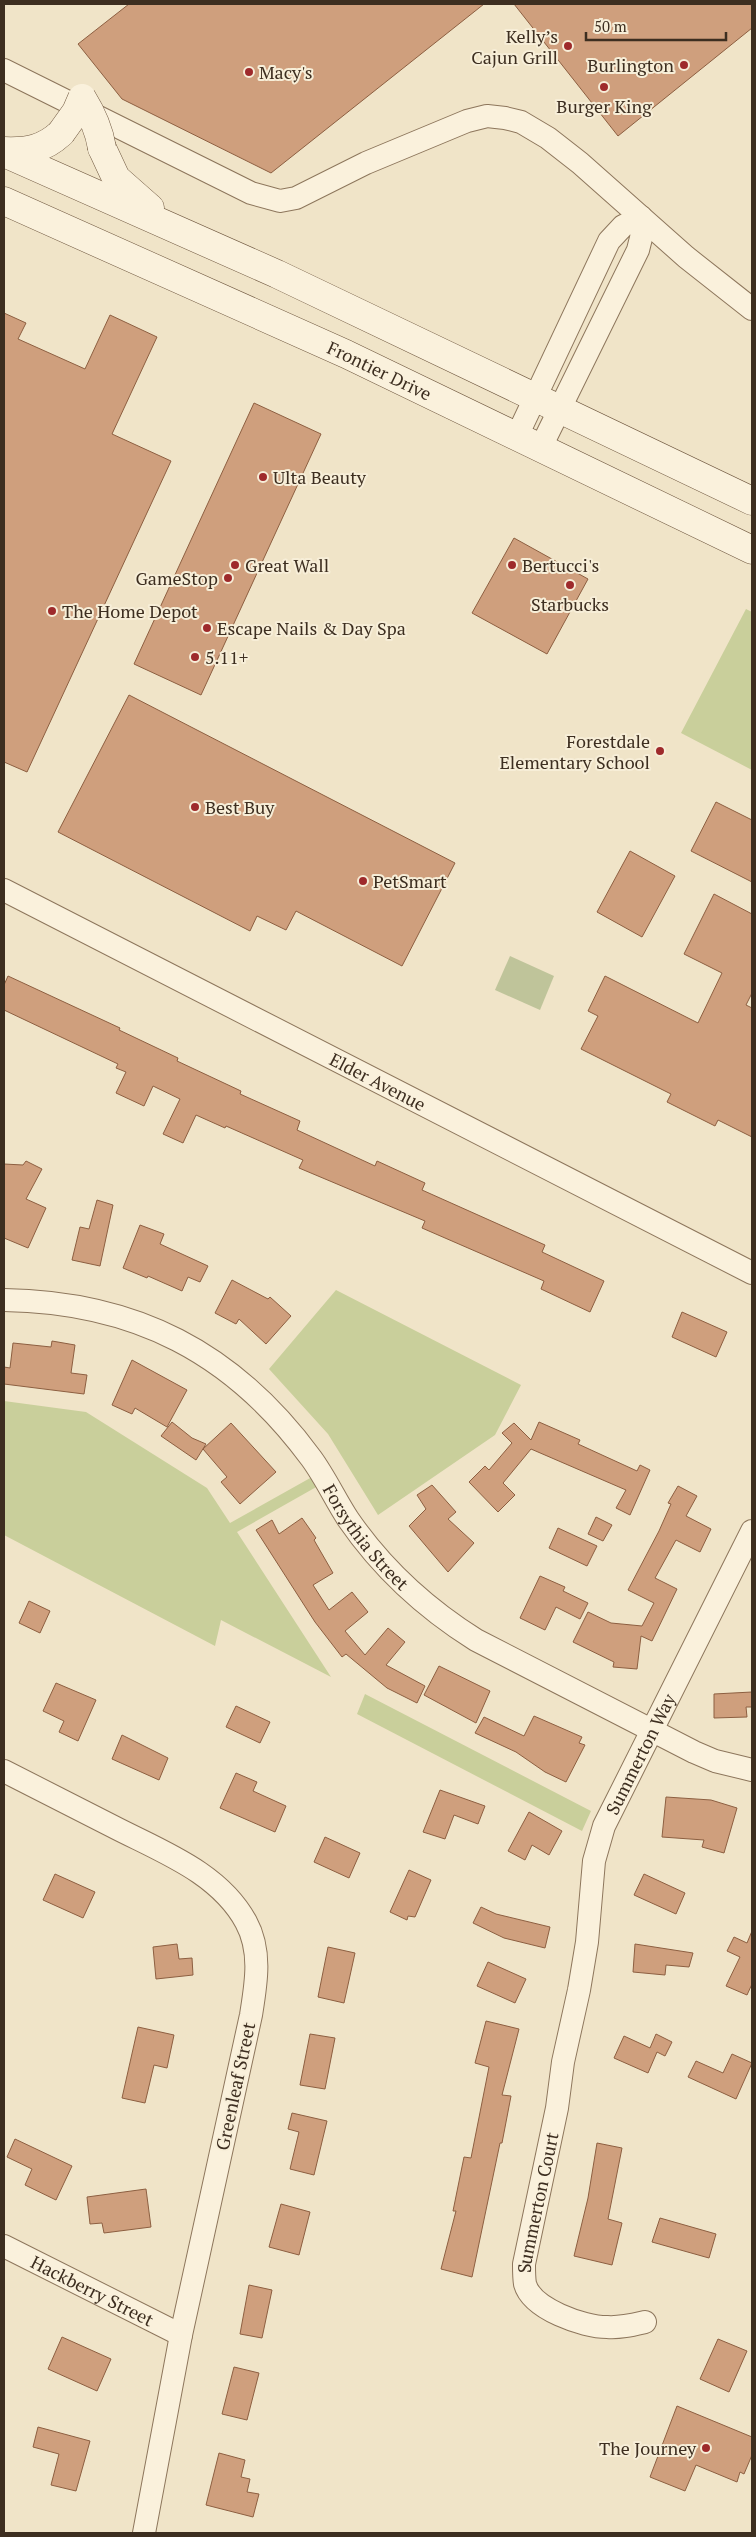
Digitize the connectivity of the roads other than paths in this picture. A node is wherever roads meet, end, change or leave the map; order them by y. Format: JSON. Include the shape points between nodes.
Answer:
{"nodes":[{"id":1,"x":4,"y":70,"type":"edge"},
{"id":2,"x":4,"y":152,"type":"edge"},
{"id":3,"x":4,"y":201,"type":"edge"},
{"id":4,"x":641,"y":217,"type":"junction"},
{"id":5,"x":193,"y":236,"type":"junction"},
{"id":6,"x":752,"y":309,"type":"edge"},
{"id":7,"x":536,"y":396,"type":"junction"},
{"id":8,"x":562,"y":409,"type":"junction"},
{"id":9,"x":529,"y":442,"type":"junction"},
{"id":10,"x":752,"y":501,"type":"edge"},
{"id":11,"x":752,"y":550,"type":"edge"},
{"id":12,"x":4,"y":890,"type":"edge"},
{"id":13,"x":752,"y":1273,"type":"edge"},
{"id":14,"x":4,"y":1300,"type":"edge"},
{"id":15,"x":752,"y":1531,"type":"edge"},
{"id":16,"x":650,"y":1730,"type":"junction"},
{"id":17,"x":752,"y":1770,"type":"edge"},
{"id":18,"x":4,"y":1771,"type":"edge"},
{"id":19,"x":579,"y":1990,"type":"joint"},
{"id":20,"x":4,"y":2246,"type":"edge"},
{"id":21,"x":645,"y":2322,"type":"dead end"},
{"id":22,"x":181,"y":2335,"type":"junction"},
{"id":23,"x":144,"y":2533,"type":"edge"}],
"edges":[{"from":1,"to":4,"type":"street","via":[[266,199],[296,198],[366,163],[487,116],[520,122],[548,138]]},
{"from":2,"to":5,"type":"main road"},
{"from":2,"to":5,"type":"main road","bridge":true,"via":[[40,148],[61,134],[82,98],[92,113],[102,148],[116,178],[151,209]]},
{"from":3,"to":9,"type":"main road","name":"Frontier Drive","via":[[338,350]]},
{"from":4,"to":6,"type":"street"},
{"from":4,"to":7,"type":"street","via":[[623,226],[609,241]]},
{"from":4,"to":8,"type":"street","via":[[642,234],[638,250]]},
{"from":5,"to":7,"type":"main road"},
{"from":7,"to":8,"type":"main road"},
{"from":7,"to":9,"type":"street"},
{"from":8,"to":9,"type":"street"},
{"from":8,"to":10,"type":"main road"},
{"from":9,"to":11,"type":"main road","name":"Frontier Drive"},
{"from":12,"to":13,"type":"street","name":"Elder Avenue"},
{"from":14,"to":16,"type":"street","name":"Forsythia Street","via":[[59,1303],[121,1316],[195,1349],[218,1364],[281,1419],[312,1459],[365,1544],[421,1601],[476,1640]]},
{"from":15,"to":16,"type":"street","name":"Summerton Way"},
{"from":16,"to":17,"type":"street","name":"Forsythia Street","via":[[715,1761]]},
{"from":16,"to":19,"type":"street","name":"Summerton Way","via":[[604,1826],[596,1851]]},
{"from":18,"to":22,"type":"street","name":"Greenleaf Street","via":[[199,1872],[233,1902],[247,1923],[255,1947],[257,1970],[251,2015]]},
{"from":19,"to":21,"type":"street","name":"Summerton Court","via":[[524,2264],[525,2284],[532,2297],[564,2316],[604,2327]]},
{"from":20,"to":22,"type":"street","name":"Hackberry Street"},
{"from":22,"to":23,"type":"street","name":"Greenleaf Street"}]}
